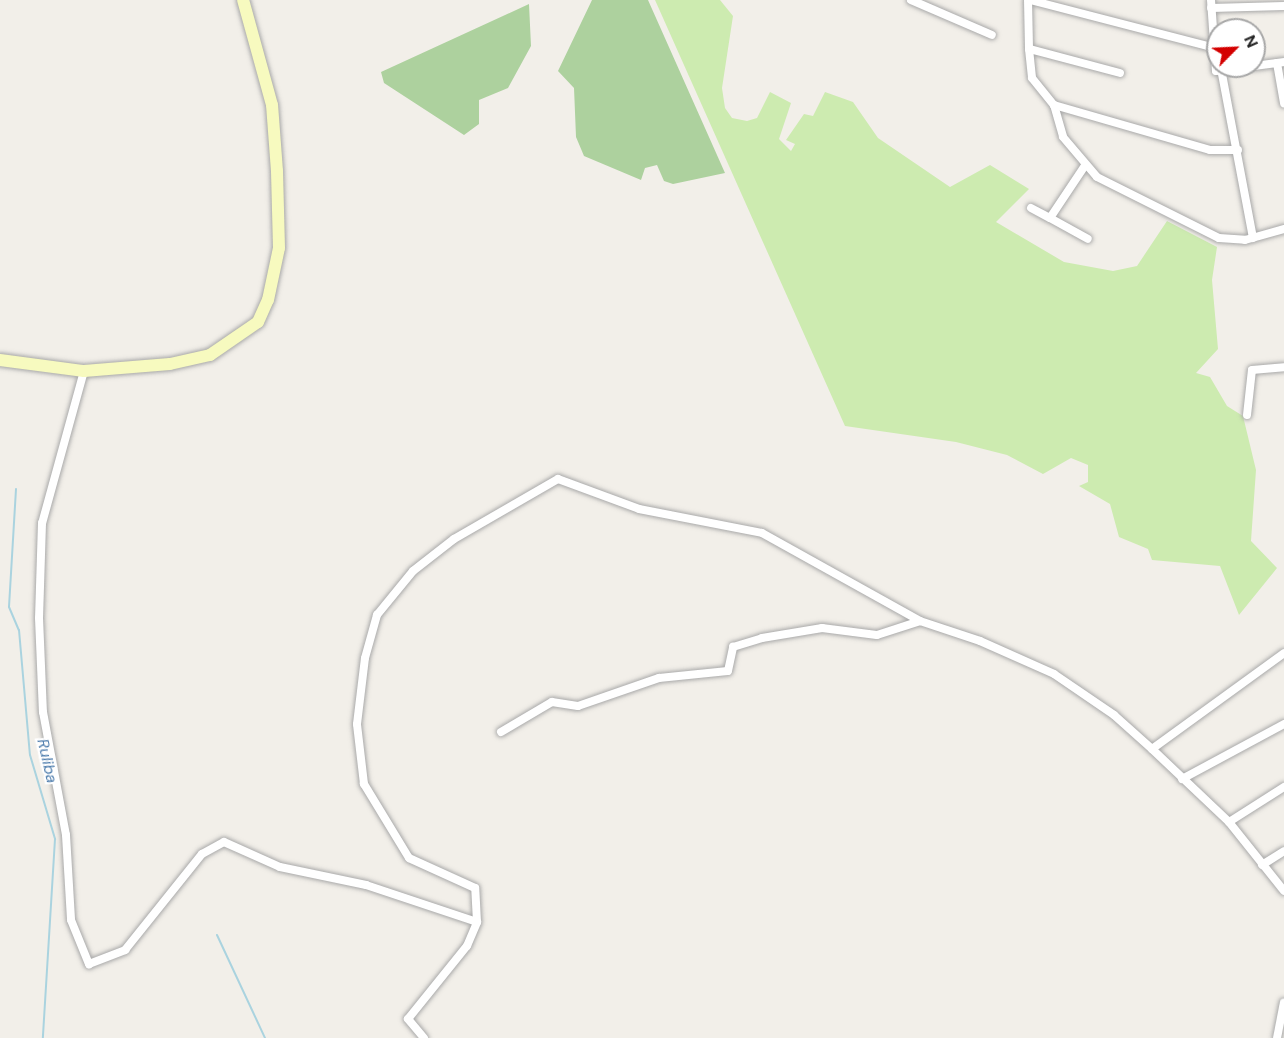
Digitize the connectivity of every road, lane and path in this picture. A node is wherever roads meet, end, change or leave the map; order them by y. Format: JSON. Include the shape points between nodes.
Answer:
{"nodes":[{"id":1,"x":243,"y":0,"type":"edge"},
{"id":2,"x":911,"y":0,"type":"edge"},
{"id":3,"x":1029,"y":0,"type":"edge"},
{"id":4,"x":1211,"y":4,"type":"edge"},
{"id":5,"x":1284,"y":6,"type":"edge"},
{"id":6,"x":992,"y":34,"type":"dead end"},
{"id":7,"x":1206,"y":45,"type":"edge"},
{"id":8,"x":1029,"y":48,"type":"junction"},
{"id":9,"x":1280,"y":62,"type":"edge"},
{"id":10,"x":1120,"y":73,"type":"dead end"},
{"id":11,"x":1223,"y":78,"type":"edge"},
{"id":12,"x":1284,"y":103,"type":"edge"},
{"id":13,"x":1054,"y":105,"type":"junction"},
{"id":14,"x":1238,"y":150,"type":"junction"},
{"id":15,"x":1084,"y":167,"type":"junction"},
{"id":16,"x":1031,"y":208,"type":"dead end"},
{"id":17,"x":1050,"y":218,"type":"junction"},
{"id":18,"x":1284,"y":230,"type":"edge"},
{"id":19,"x":1088,"y":238,"type":"dead end"},
{"id":20,"x":1253,"y":238,"type":"junction"},
{"id":21,"x":0,"y":360,"type":"edge"},
{"id":22,"x":1284,"y":367,"type":"edge"},
{"id":23,"x":84,"y":371,"type":"junction"},
{"id":24,"x":1247,"y":415,"type":"dead end"},
{"id":25,"x":920,"y":621,"type":"junction"},
{"id":26,"x":1283,"y":656,"type":"edge"},
{"id":27,"x":1284,"y":724,"type":"edge"},
{"id":28,"x":501,"y":732,"type":"dead end"},
{"id":29,"x":1152,"y":748,"type":"junction"},
{"id":30,"x":1182,"y":779,"type":"junction"},
{"id":31,"x":1284,"y":787,"type":"edge"},
{"id":32,"x":1229,"y":822,"type":"junction"},
{"id":33,"x":1284,"y":851,"type":"edge"},
{"id":34,"x":1262,"y":865,"type":"junction"},
{"id":35,"x":1284,"y":891,"type":"edge"},
{"id":36,"x":477,"y":922,"type":"junction"},
{"id":37,"x":1284,"y":1003,"type":"edge"},
{"id":38,"x":424,"y":1038,"type":"edge"},
{"id":39,"x":1277,"y":1038,"type":"edge"}],
"edges":[{"from":1,"to":23,"type":"main road","via":[[262,54],[275,133],[279,248],[268,300],[251,330],[210,355]]},
{"from":2,"to":6,"type":"street"},
{"from":3,"to":7,"type":"street"},
{"from":3,"to":8,"type":"street"},
{"from":4,"to":5,"type":"street"},
{"from":8,"to":10,"type":"street"},
{"from":8,"to":13,"type":"street","via":[[1032,78]]},
{"from":9,"to":12,"type":"street"},
{"from":11,"to":14,"type":"street"},
{"from":13,"to":14,"type":"street","via":[[1210,150]]},
{"from":13,"to":15,"type":"street","via":[[1064,137]]},
{"from":14,"to":20,"type":"street"},
{"from":15,"to":17,"type":"street"},
{"from":15,"to":20,"type":"street","via":[[1211,235]]},
{"from":16,"to":17,"type":"street"},
{"from":17,"to":19,"type":"street"},
{"from":18,"to":20,"type":"street"},
{"from":21,"to":23,"type":"main road"},
{"from":22,"to":24,"type":"street","via":[[1256,368],[1249,374]]},
{"from":23,"to":36,"type":"street","via":[[42,523],[39,629],[43,712],[66,835],[71,920],[89,964],[126,950],[202,854],[224,842],[280,867],[366,885]]},
{"from":25,"to":28,"type":"street","via":[[877,635],[822,628],[762,639],[733,647],[728,671],[659,678],[578,706],[552,702]]},
{"from":25,"to":29,"type":"street","via":[[980,641],[1054,674],[1114,715]]},
{"from":25,"to":36,"type":"street","via":[[762,533],[639,509],[569,480],[544,484],[440,549],[392,591],[372,627],[357,746],[364,784],[394,840],[414,863],[475,888]]},
{"from":26,"to":29,"type":"street"},
{"from":27,"to":30,"type":"street"},
{"from":29,"to":30,"type":"street"},
{"from":30,"to":32,"type":"street"},
{"from":31,"to":32,"type":"street"},
{"from":32,"to":34,"type":"street"},
{"from":33,"to":34,"type":"street"},
{"from":34,"to":35,"type":"street"},
{"from":36,"to":38,"type":"street","via":[[467,946],[411,1011],[408,1019]]},
{"from":37,"to":39,"type":"street"}]}
